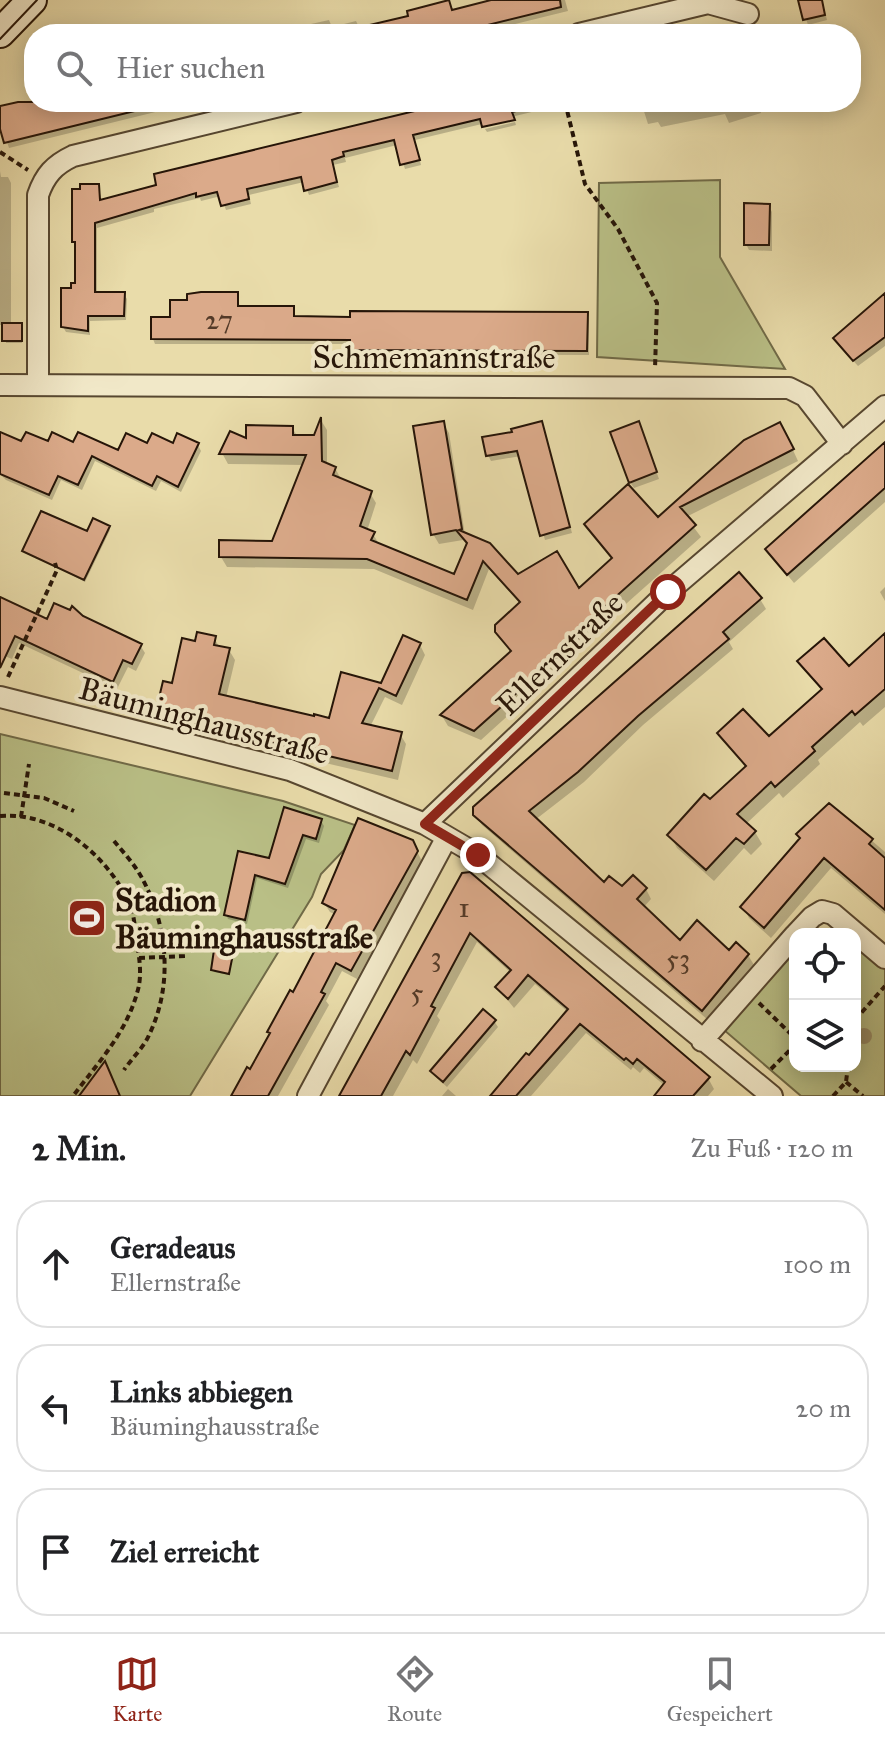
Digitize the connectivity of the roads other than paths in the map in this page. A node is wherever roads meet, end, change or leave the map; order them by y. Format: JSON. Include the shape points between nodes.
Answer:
{"nodes":[{"id":1,"x":32,"y":0,"type":"edge"},
{"id":2,"x":748,"y":14,"type":"dead end"},
{"id":3,"x":621,"y":24,"type":"edge"},
{"id":4,"x":0,"y":33,"type":"edge"},
{"id":5,"x":255,"y":112,"type":"edge"},
{"id":6,"x":0,"y":385,"type":"edge"},
{"id":7,"x":38,"y":385,"type":"junction"},
{"id":8,"x":885,"y":406,"type":"edge"},
{"id":9,"x":842,"y":444,"type":"junction"},
{"id":10,"x":3,"y":690,"type":"edge"},
{"id":11,"x":425,"y":824,"type":"junction"},
{"id":12,"x":447,"y":837,"type":"junction"},
{"id":13,"x":802,"y":928,"type":"edge"},
{"id":14,"x":850,"y":928,"type":"edge"},
{"id":15,"x":861,"y":938,"type":"edge"},
{"id":16,"x":789,"y":943,"type":"edge"},
{"id":17,"x":885,"y":958,"type":"edge"},
{"id":18,"x":702,"y":1041,"type":"junction"},
{"id":19,"x":308,"y":1096,"type":"edge"},
{"id":20,"x":772,"y":1096,"type":"edge"}],
"edges":[{"from":1,"to":4,"type":"main road"},
{"from":2,"to":3,"type":"street","via":[[708,3]]},
{"from":5,"to":7,"type":"street","via":[[73,156],[44,180],[38,195]]},
{"from":6,"to":7,"type":"street","name":"Schmemannstraße"},
{"from":7,"to":9,"type":"street","name":"Schmemannstraße","via":[[789,388],[805,396]]},
{"from":8,"to":9,"type":"street","name":"Ellernstraße"},
{"from":9,"to":11,"type":"street","name":"Ellernstraße","via":[[668,592]]},
{"from":10,"to":11,"type":"street","name":"Bäuminghausstraße","via":[[290,770]]},
{"from":11,"to":12,"type":"street","name":"Bäuminghausstraße"},
{"from":12,"to":18,"type":"street","name":"Bäuminghausstraße","via":[[478,855]]},
{"from":12,"to":19,"type":"street"},
{"from":13,"to":14,"type":"street","via":[[822,911]]},
{"from":15,"to":17,"type":"street"},
{"from":16,"to":18,"type":"street"},
{"from":18,"to":20,"type":"street","name":"Bäuminghausstraße"}]}
